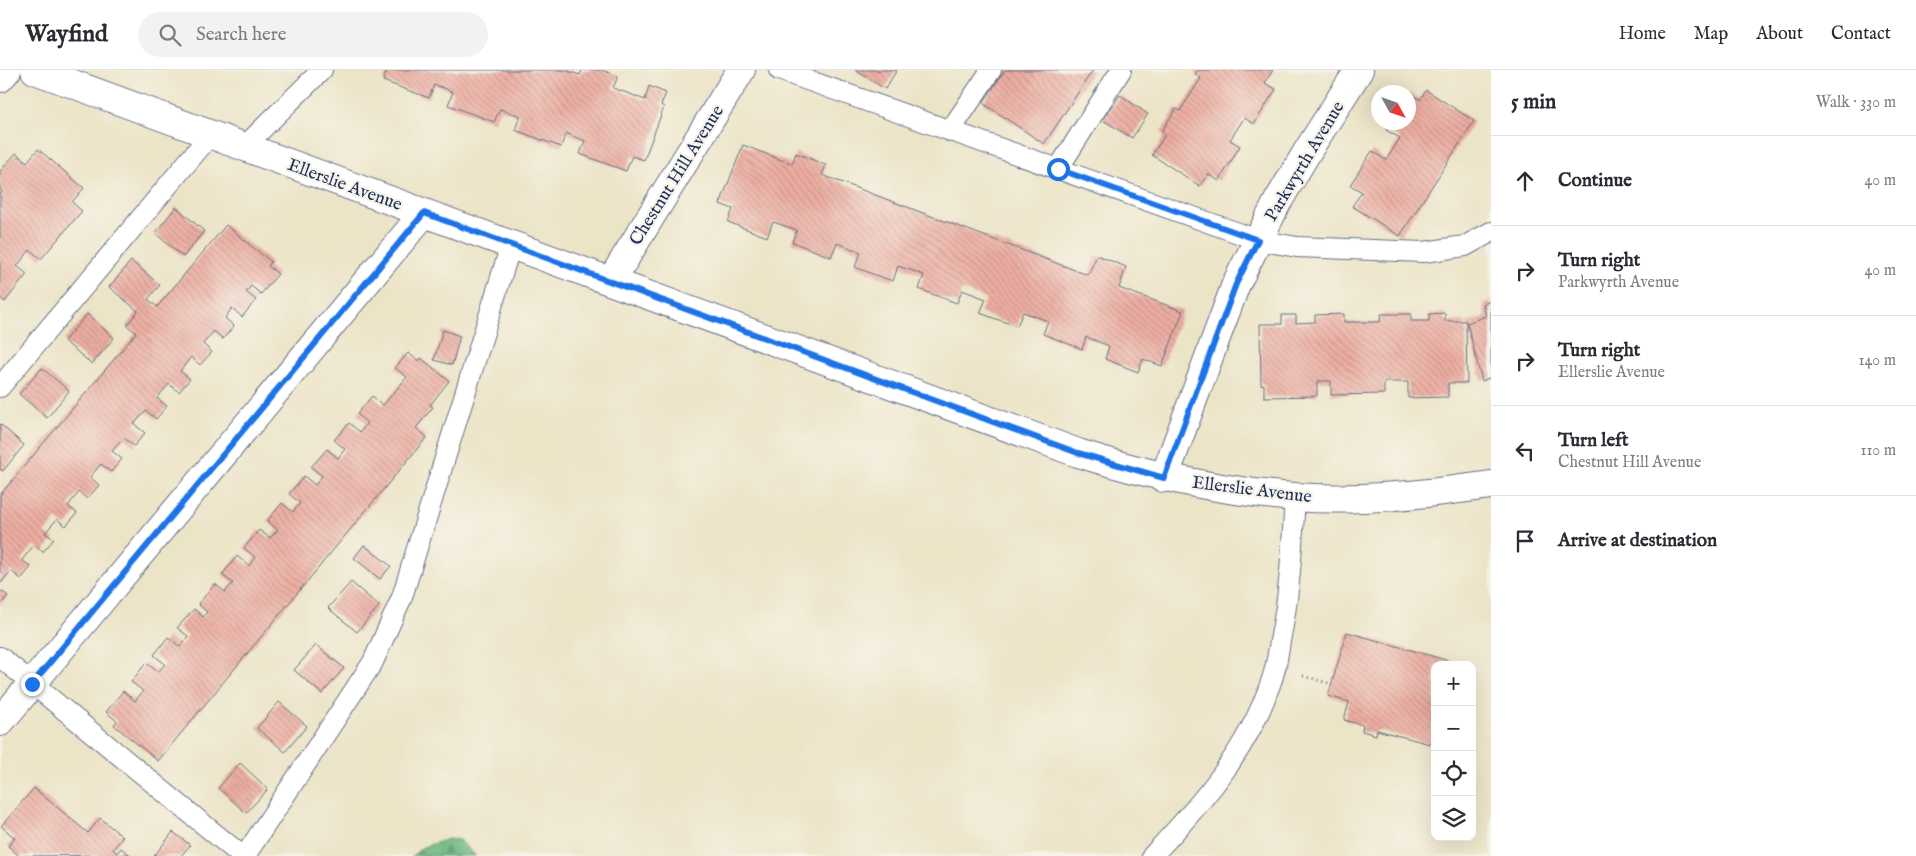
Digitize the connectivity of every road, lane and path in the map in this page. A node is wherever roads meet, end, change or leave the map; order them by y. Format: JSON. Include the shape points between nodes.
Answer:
{"nodes":[{"id":1,"x":7,"y":70,"type":"edge"},
{"id":2,"x":35,"y":70,"type":"edge"},
{"id":3,"x":322,"y":70,"type":"edge"},
{"id":4,"x":779,"y":70,"type":"edge"},
{"id":5,"x":991,"y":70,"type":"edge"},
{"id":6,"x":1121,"y":70,"type":"edge"},
{"id":7,"x":1360,"y":70,"type":"edge"},
{"id":8,"x":739,"y":71,"type":"edge"},
{"id":9,"x":0,"y":78,"type":"edge"},
{"id":10,"x":950,"y":131,"type":"junction"},
{"id":11,"x":211,"y":134,"type":"junction"},
{"id":12,"x":244,"y":147,"type":"junction"},
{"id":13,"x":1058,"y":169,"type":"junction"},
{"id":14,"x":424,"y":213,"type":"junction"},
{"id":15,"x":1491,"y":232,"type":"edge"},
{"id":16,"x":1258,"y":240,"type":"junction"},
{"id":17,"x":511,"y":245,"type":"junction"},
{"id":18,"x":611,"y":281,"type":"junction"},
{"id":19,"x":0,"y":387,"type":"edge"},
{"id":20,"x":1164,"y":478,"type":"junction"},
{"id":21,"x":1491,"y":485,"type":"edge"},
{"id":22,"x":1295,"y":497,"type":"junction"},
{"id":23,"x":0,"y":657,"type":"edge"},
{"id":24,"x":1301,"y":675,"type":"dead end"},
{"id":25,"x":32,"y":684,"type":"junction"},
{"id":26,"x":1332,"y":684,"type":"dead end"},
{"id":27,"x":0,"y":722,"type":"edge"},
{"id":28,"x":244,"y":856,"type":"edge"},
{"id":29,"x":1152,"y":856,"type":"edge"}],
"edges":[{"from":1,"to":9,"type":"street"},
{"from":2,"to":11,"type":"street","name":"Ellerslie Avenue"},
{"from":3,"to":12,"type":"lane"},
{"from":4,"to":10,"type":"lane"},
{"from":5,"to":10,"type":"lane"},
{"from":6,"to":13,"type":"lane"},
{"from":7,"to":16,"type":"street","name":"Parkwyrth Avenue","via":[[1310,147]]},
{"from":8,"to":18,"type":"street","name":"Chestnut Hill Avenue"},
{"from":10,"to":13,"type":"lane"},
{"from":11,"to":12,"type":"street","name":"Ellerslie Avenue"},
{"from":11,"to":19,"type":"lane"},
{"from":12,"to":14,"type":"street","name":"Ellerslie Avenue"},
{"from":13,"to":16,"type":"lane"},
{"from":14,"to":17,"type":"street","name":"Ellerslie Avenue"},
{"from":14,"to":25,"type":"street"},
{"from":15,"to":16,"type":"lane","via":[[1465,246],[1424,252],[1297,247]]},
{"from":16,"to":20,"type":"street","name":"Parkwyrth Avenue","via":[[1236,284]]},
{"from":17,"to":18,"type":"street","name":"Ellerslie Avenue"},
{"from":17,"to":28,"type":"lane","via":[[402,597],[372,662]]},
{"from":18,"to":20,"type":"street","name":"Ellerslie Avenue","via":[[1078,453]]},
{"from":20,"to":22,"type":"street","name":"Ellerslie Avenue"},
{"from":21,"to":22,"type":"street","name":"Ellerslie Avenue","via":[[1377,498]]},
{"from":22,"to":29,"type":"lane","via":[[1287,608],[1272,680],[1263,703],[1238,753],[1214,786]]},
{"from":23,"to":25,"type":"lane"},
{"from":24,"to":26,"type":"path"},
{"from":25,"to":27,"type":"street"},
{"from":25,"to":28,"type":"lane"}]}
